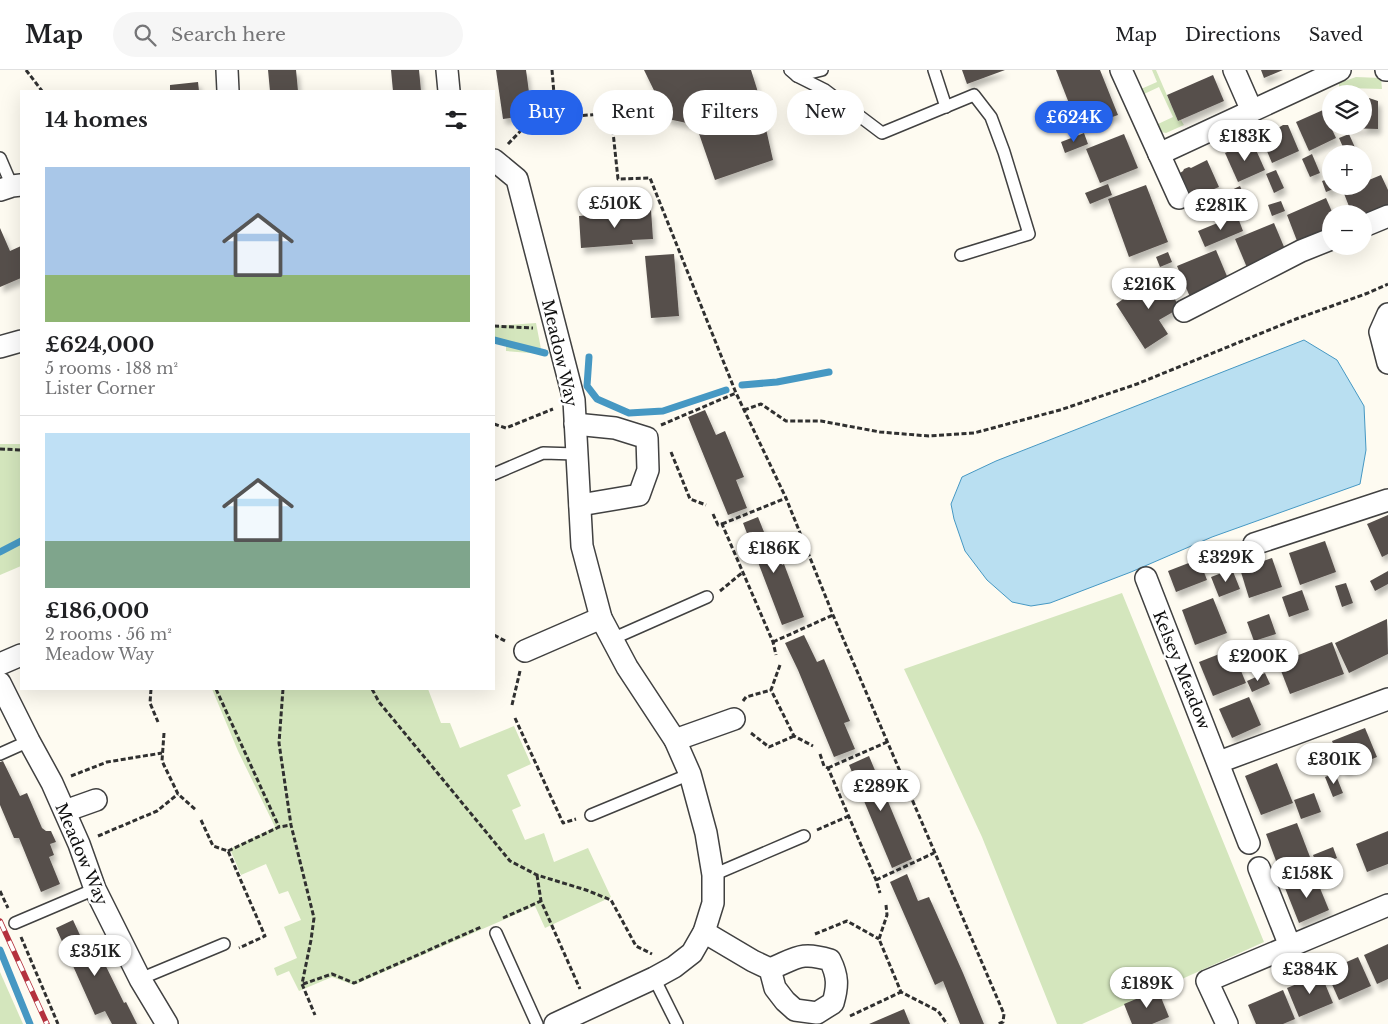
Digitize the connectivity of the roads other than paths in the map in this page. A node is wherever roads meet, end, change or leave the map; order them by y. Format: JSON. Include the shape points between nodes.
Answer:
{"nodes":[{"id":1,"x":226,"y":70,"type":"edge"},
{"id":2,"x":447,"y":70,"type":"edge"},
{"id":3,"x":822,"y":70,"type":"edge"},
{"id":4,"x":934,"y":70,"type":"edge"},
{"id":5,"x":1121,"y":70,"type":"edge"},
{"id":6,"x":1234,"y":70,"type":"edge"},
{"id":7,"x":1340,"y":70,"type":"edge"},
{"id":8,"x":793,"y":73,"type":"edge"},
{"id":9,"x":228,"y":90,"type":"edge"},
{"id":10,"x":449,"y":90,"type":"edge"},
{"id":11,"x":946,"y":107,"type":"junction"},
{"id":12,"x":1252,"y":111,"type":"junction"},
{"id":13,"x":500,"y":153,"type":"edge"},
{"id":14,"x":1159,"y":154,"type":"junction"},
{"id":15,"x":0,"y":158,"type":"edge"},
{"id":16,"x":11,"y":187,"type":"edge"},
{"id":17,"x":1179,"y":198,"type":"dead end"},
{"id":18,"x":1388,"y":216,"type":"edge"},
{"id":19,"x":1372,"y":223,"type":"edge"},
{"id":20,"x":1322,"y":243,"type":"edge"},
{"id":21,"x":961,"y":256,"type":"dead end"},
{"id":22,"x":1184,"y":312,"type":"dead end"},
{"id":23,"x":1388,"y":314,"type":"edge"},
{"id":24,"x":20,"y":341,"type":"edge"},
{"id":25,"x":0,"y":347,"type":"edge"},
{"id":26,"x":1388,"y":363,"type":"edge"},
{"id":27,"x":575,"y":424,"type":"junction"},
{"id":28,"x":576,"y":454,"type":"junction"},
{"id":29,"x":495,"y":474,"type":"edge"},
{"id":30,"x":1388,"y":500,"type":"edge"},
{"id":31,"x":580,"y":505,"type":"junction"},
{"id":32,"x":1254,"y":544,"type":"dead end"},
{"id":33,"x":1146,"y":578,"type":"dead end"},
{"id":34,"x":707,"y":597,"type":"road end"},
{"id":35,"x":601,"y":618,"type":"junction"},
{"id":36,"x":612,"y":640,"type":"junction"},
{"id":37,"x":525,"y":651,"type":"dead end"},
{"id":38,"x":20,"y":655,"type":"edge"},
{"id":39,"x":0,"y":664,"type":"edge"},
{"id":40,"x":0,"y":683,"type":"edge"},
{"id":41,"x":1388,"y":699,"type":"edge"},
{"id":42,"x":734,"y":720,"type":"road end"},
{"id":43,"x":675,"y":740,"type":"junction"},
{"id":44,"x":29,"y":741,"type":"junction"},
{"id":45,"x":0,"y":754,"type":"edge"},
{"id":46,"x":1218,"y":762,"type":"junction"},
{"id":47,"x":690,"y":774,"type":"junction"},
{"id":48,"x":96,"y":800,"type":"dead end"},
{"id":49,"x":64,"y":811,"type":"junction"},
{"id":50,"x":591,"y":814,"type":"road end"},
{"id":51,"x":804,"y":836,"type":"road end"},
{"id":52,"x":1249,"y":843,"type":"dead end"},
{"id":53,"x":1259,"y":868,"type":"dead end"},
{"id":54,"x":713,"y":875,"type":"junction"},
{"id":55,"x":95,"y":889,"type":"junction"},
{"id":56,"x":1388,"y":905,"type":"edge"},
{"id":57,"x":15,"y":922,"type":"road end"},
{"id":58,"x":492,"y":929,"type":"road end"},
{"id":59,"x":704,"y":932,"type":"junction"},
{"id":60,"x":224,"y":944,"type":"road end"},
{"id":61,"x":1290,"y":946,"type":"junction"},
{"id":62,"x":770,"y":969,"type":"dead end"},
{"id":63,"x":654,"y":978,"type":"junction"},
{"id":64,"x":140,"y":979,"type":"junction"},
{"id":65,"x":167,"y":1024,"type":"edge"},
{"id":66,"x":537,"y":1024,"type":"edge"},
{"id":67,"x":554,"y":1024,"type":"edge"},
{"id":68,"x":677,"y":1024,"type":"edge"},
{"id":69,"x":1226,"y":1024,"type":"edge"}],
"edges":[{"from":1,"to":9,"type":"street"},
{"from":2,"to":10,"type":"street"},
{"from":3,"to":8,"type":"lane"},
{"from":4,"to":11,"type":"lane"},
{"from":5,"to":14,"type":"street"},
{"from":6,"to":12,"type":"street"},
{"from":7,"to":12,"type":"street"},
{"from":8,"to":11,"type":"lane","via":[[825,90],[882,134]]},
{"from":11,"to":21,"type":"lane","via":[[974,95],[991,117],[1029,234]]},
{"from":12,"to":14,"type":"street"},
{"from":13,"to":27,"type":"street","name":"Meadow Way","via":[[517,179],[574,400]]},
{"from":14,"to":17,"type":"street"},
{"from":15,"to":16,"type":"lane"},
{"from":18,"to":19,"type":"street"},
{"from":20,"to":22,"type":"street"},
{"from":23,"to":26,"type":"street","via":[[1380,332]]},
{"from":24,"to":25,"type":"street"},
{"from":27,"to":28,"type":"street","name":"Meadow Way"},
{"from":27,"to":31,"type":"street","via":[[615,428],[646,438],[648,470],[640,495]]},
{"from":28,"to":29,"type":"lane","via":[[543,453]]},
{"from":28,"to":31,"type":"street","name":"Meadow Way"},
{"from":30,"to":32,"type":"street"},
{"from":31,"to":35,"type":"street","name":"Meadow Way","via":[[582,546]]},
{"from":33,"to":46,"type":"street","name":"Kelsey Meadow"},
{"from":34,"to":36,"type":"lane"},
{"from":35,"to":36,"type":"street","name":"Meadow Way"},
{"from":35,"to":37,"type":"street"},
{"from":36,"to":43,"type":"street","name":"Meadow Way"},
{"from":38,"to":39,"type":"street"},
{"from":40,"to":44,"type":"street","name":"Meadow Way"},
{"from":41,"to":46,"type":"street"},
{"from":42,"to":43,"type":"street"},
{"from":43,"to":47,"type":"street","name":"Meadow Way"},
{"from":44,"to":45,"type":"lane"},
{"from":44,"to":49,"type":"street","name":"Meadow Way"},
{"from":46,"to":52,"type":"street","name":"Kelsey Meadow"},
{"from":47,"to":50,"type":"lane"},
{"from":47,"to":54,"type":"street","name":"Meadow Way","via":[[706,833]]},
{"from":48,"to":49,"type":"street"},
{"from":49,"to":55,"type":"street","name":"Meadow Way"},
{"from":51,"to":54,"type":"lane"},
{"from":53,"to":61,"type":"street"},
{"from":54,"to":59,"type":"street","name":"Meadow Way","via":[[713,903]]},
{"from":55,"to":57,"type":"lane"},
{"from":55,"to":64,"type":"street","name":"Meadow Way"},
{"from":56,"to":61,"type":"street"},
{"from":58,"to":66,"type":"lane"},
{"from":59,"to":62,"type":"street"},
{"from":59,"to":63,"type":"street","name":"Meadow Way","via":[[692,953]]},
{"from":60,"to":64,"type":"lane"},
{"from":61,"to":69,"type":"street","via":[[1207,982]]},
{"from":63,"to":67,"type":"street","name":"Meadow Way"},
{"from":63,"to":68,"type":"lane"},
{"from":64,"to":65,"type":"street","name":"Meadow Way"}]}
